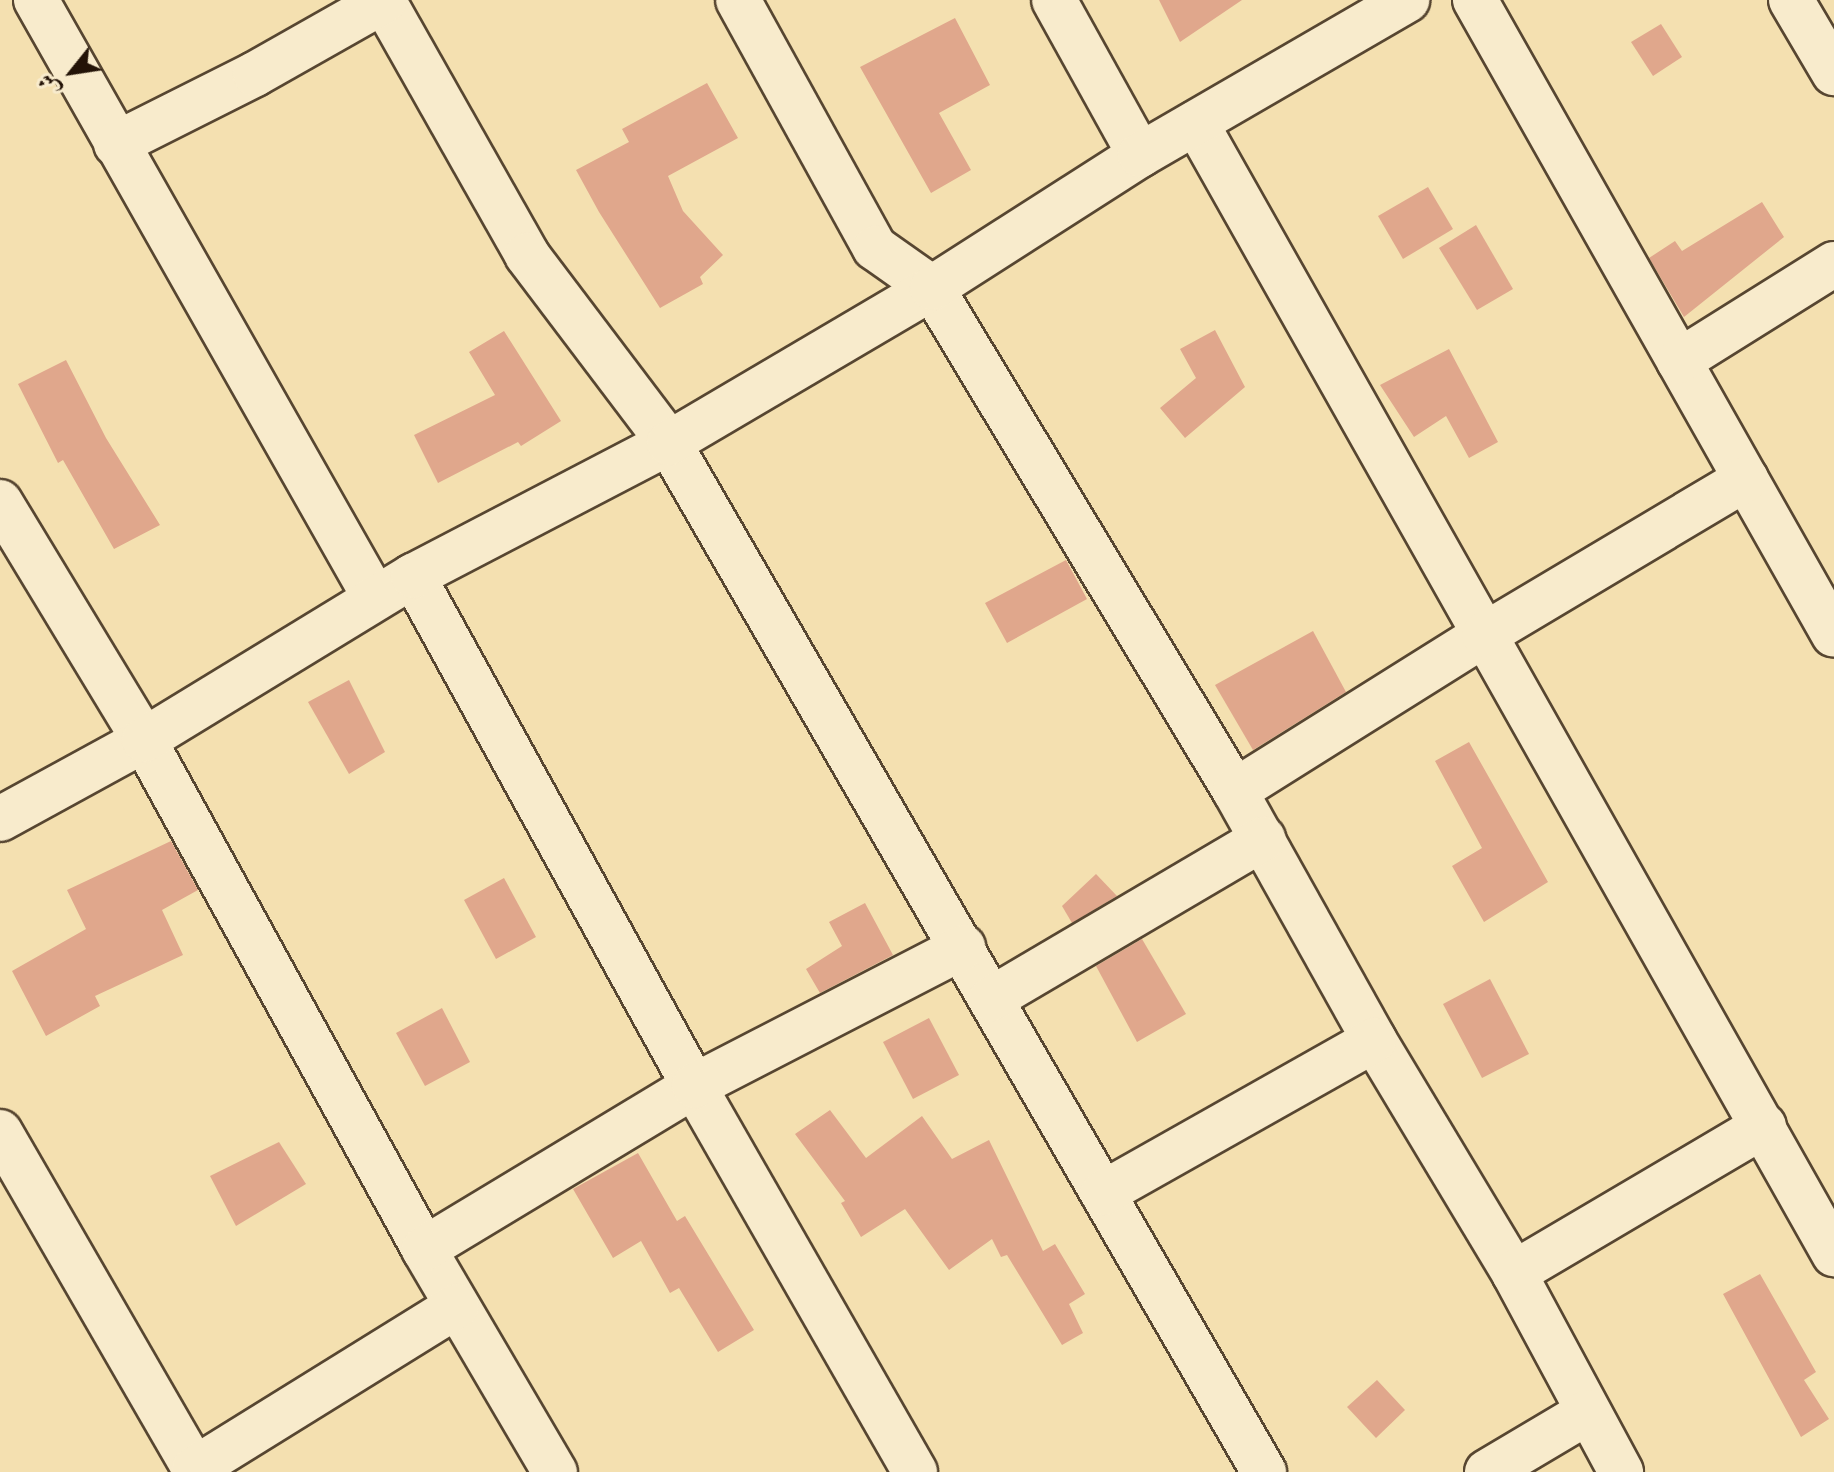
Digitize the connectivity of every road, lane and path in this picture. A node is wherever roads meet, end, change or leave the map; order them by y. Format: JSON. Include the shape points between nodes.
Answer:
{"nodes":[{"id":1,"x":36,"y":0,"type":"edge"},
{"id":2,"x":384,"y":0,"type":"edge"},
{"id":3,"x":738,"y":0,"type":"edge"},
{"id":4,"x":1054,"y":0,"type":"edge"},
{"id":5,"x":1475,"y":0,"type":"edge"},
{"id":6,"x":1791,"y":0,"type":"edge"},
{"id":7,"x":1402,"y":1,"type":"edge"},
{"id":8,"x":1834,"y":73,"type":"edge"},
{"id":9,"x":1196,"y":123,"type":"junction"},
{"id":10,"x":116,"y":144,"type":"junction"},
{"id":11,"x":1140,"y":155,"type":"junction"},
{"id":12,"x":1834,"y":264,"type":"edge"},
{"id":13,"x":932,"y":288,"type":"junction"},
{"id":14,"x":1679,"y":361,"type":"junction"},
{"id":15,"x":669,"y":443,"type":"junction"},
{"id":16,"x":1746,"y":479,"type":"junction"},
{"id":17,"x":0,"y":502,"type":"edge"},
{"id":18,"x":413,"y":576,"type":"junction"},
{"id":19,"x":375,"y":598,"type":"junction"},
{"id":20,"x":1484,"y":635,"type":"junction"},
{"id":21,"x":1834,"y":635,"type":"edge"},
{"id":22,"x":144,"y":740,"type":"junction"},
{"id":23,"x":1235,"y":791,"type":"junction"},
{"id":24,"x":0,"y":819,"type":"edge"},
{"id":25,"x":1263,"y":839,"type":"junction"},
{"id":26,"x":963,"y":947,"type":"junction"},
{"id":27,"x":991,"y":999,"type":"junction"},
{"id":28,"x":1374,"y":1040,"type":"junction"},
{"id":29,"x":694,"y":1086,"type":"junction"},
{"id":30,"x":1764,"y":1126,"type":"junction"},
{"id":31,"x":0,"y":1132,"type":"edge"},
{"id":32,"x":1103,"y":1193,"type":"junction"},
{"id":33,"x":424,"y":1249,"type":"junction"},
{"id":34,"x":1834,"y":1254,"type":"edge"},
{"id":35,"x":1514,"y":1273,"type":"junction"},
{"id":36,"x":457,"y":1306,"type":"junction"},
{"id":37,"x":1588,"y":1412,"type":"junction"},
{"id":38,"x":897,"y":1466,"type":"edge"},
{"id":39,"x":195,"y":1470,"type":"edge"},
{"id":40,"x":555,"y":1472,"type":"edge"},
{"id":41,"x":1264,"y":1472,"type":"edge"},
{"id":42,"x":1487,"y":1472,"type":"edge"},
{"id":43,"x":1621,"y":1472,"type":"edge"}],
"edges":[{"from":1,"to":10,"type":"street"},
{"from":2,"to":10,"type":"street","via":[[255,74]]},
{"from":2,"to":15,"type":"street","via":[[527,255]]},
{"from":3,"to":13,"type":"street","via":[[875,248]]},
{"from":4,"to":11,"type":"street"},
{"from":5,"to":14,"type":"street"},
{"from":6,"to":8,"type":"street"},
{"from":7,"to":9,"type":"street"},
{"from":9,"to":11,"type":"street"},
{"from":9,"to":20,"type":"street"},
{"from":10,"to":19,"type":"street"},
{"from":11,"to":13,"type":"street"},
{"from":12,"to":14,"type":"street"},
{"from":13,"to":15,"type":"street"},
{"from":13,"to":23,"type":"street"},
{"from":14,"to":16,"type":"street"},
{"from":15,"to":18,"type":"street"},
{"from":15,"to":26,"type":"street"},
{"from":16,"to":20,"type":"street"},
{"from":16,"to":21,"type":"street"},
{"from":17,"to":22,"type":"street"},
{"from":18,"to":19,"type":"street"},
{"from":18,"to":29,"type":"street"},
{"from":19,"to":22,"type":"street"},
{"from":20,"to":23,"type":"street"},
{"from":20,"to":30,"type":"street"},
{"from":22,"to":24,"type":"street"},
{"from":22,"to":33,"type":"street"},
{"from":23,"to":25,"type":"street"},
{"from":25,"to":27,"type":"street"},
{"from":25,"to":28,"type":"street"},
{"from":26,"to":27,"type":"street"},
{"from":26,"to":29,"type":"street"},
{"from":27,"to":32,"type":"street"},
{"from":28,"to":32,"type":"street"},
{"from":28,"to":35,"type":"street"},
{"from":29,"to":33,"type":"street"},
{"from":29,"to":38,"type":"street"},
{"from":30,"to":34,"type":"street"},
{"from":30,"to":35,"type":"street"},
{"from":31,"to":39,"type":"street"},
{"from":32,"to":41,"type":"street"},
{"from":33,"to":36,"type":"street"},
{"from":35,"to":37,"type":"street"},
{"from":36,"to":39,"type":"street"},
{"from":36,"to":40,"type":"street"},
{"from":37,"to":42,"type":"street"},
{"from":37,"to":43,"type":"street"}]}
